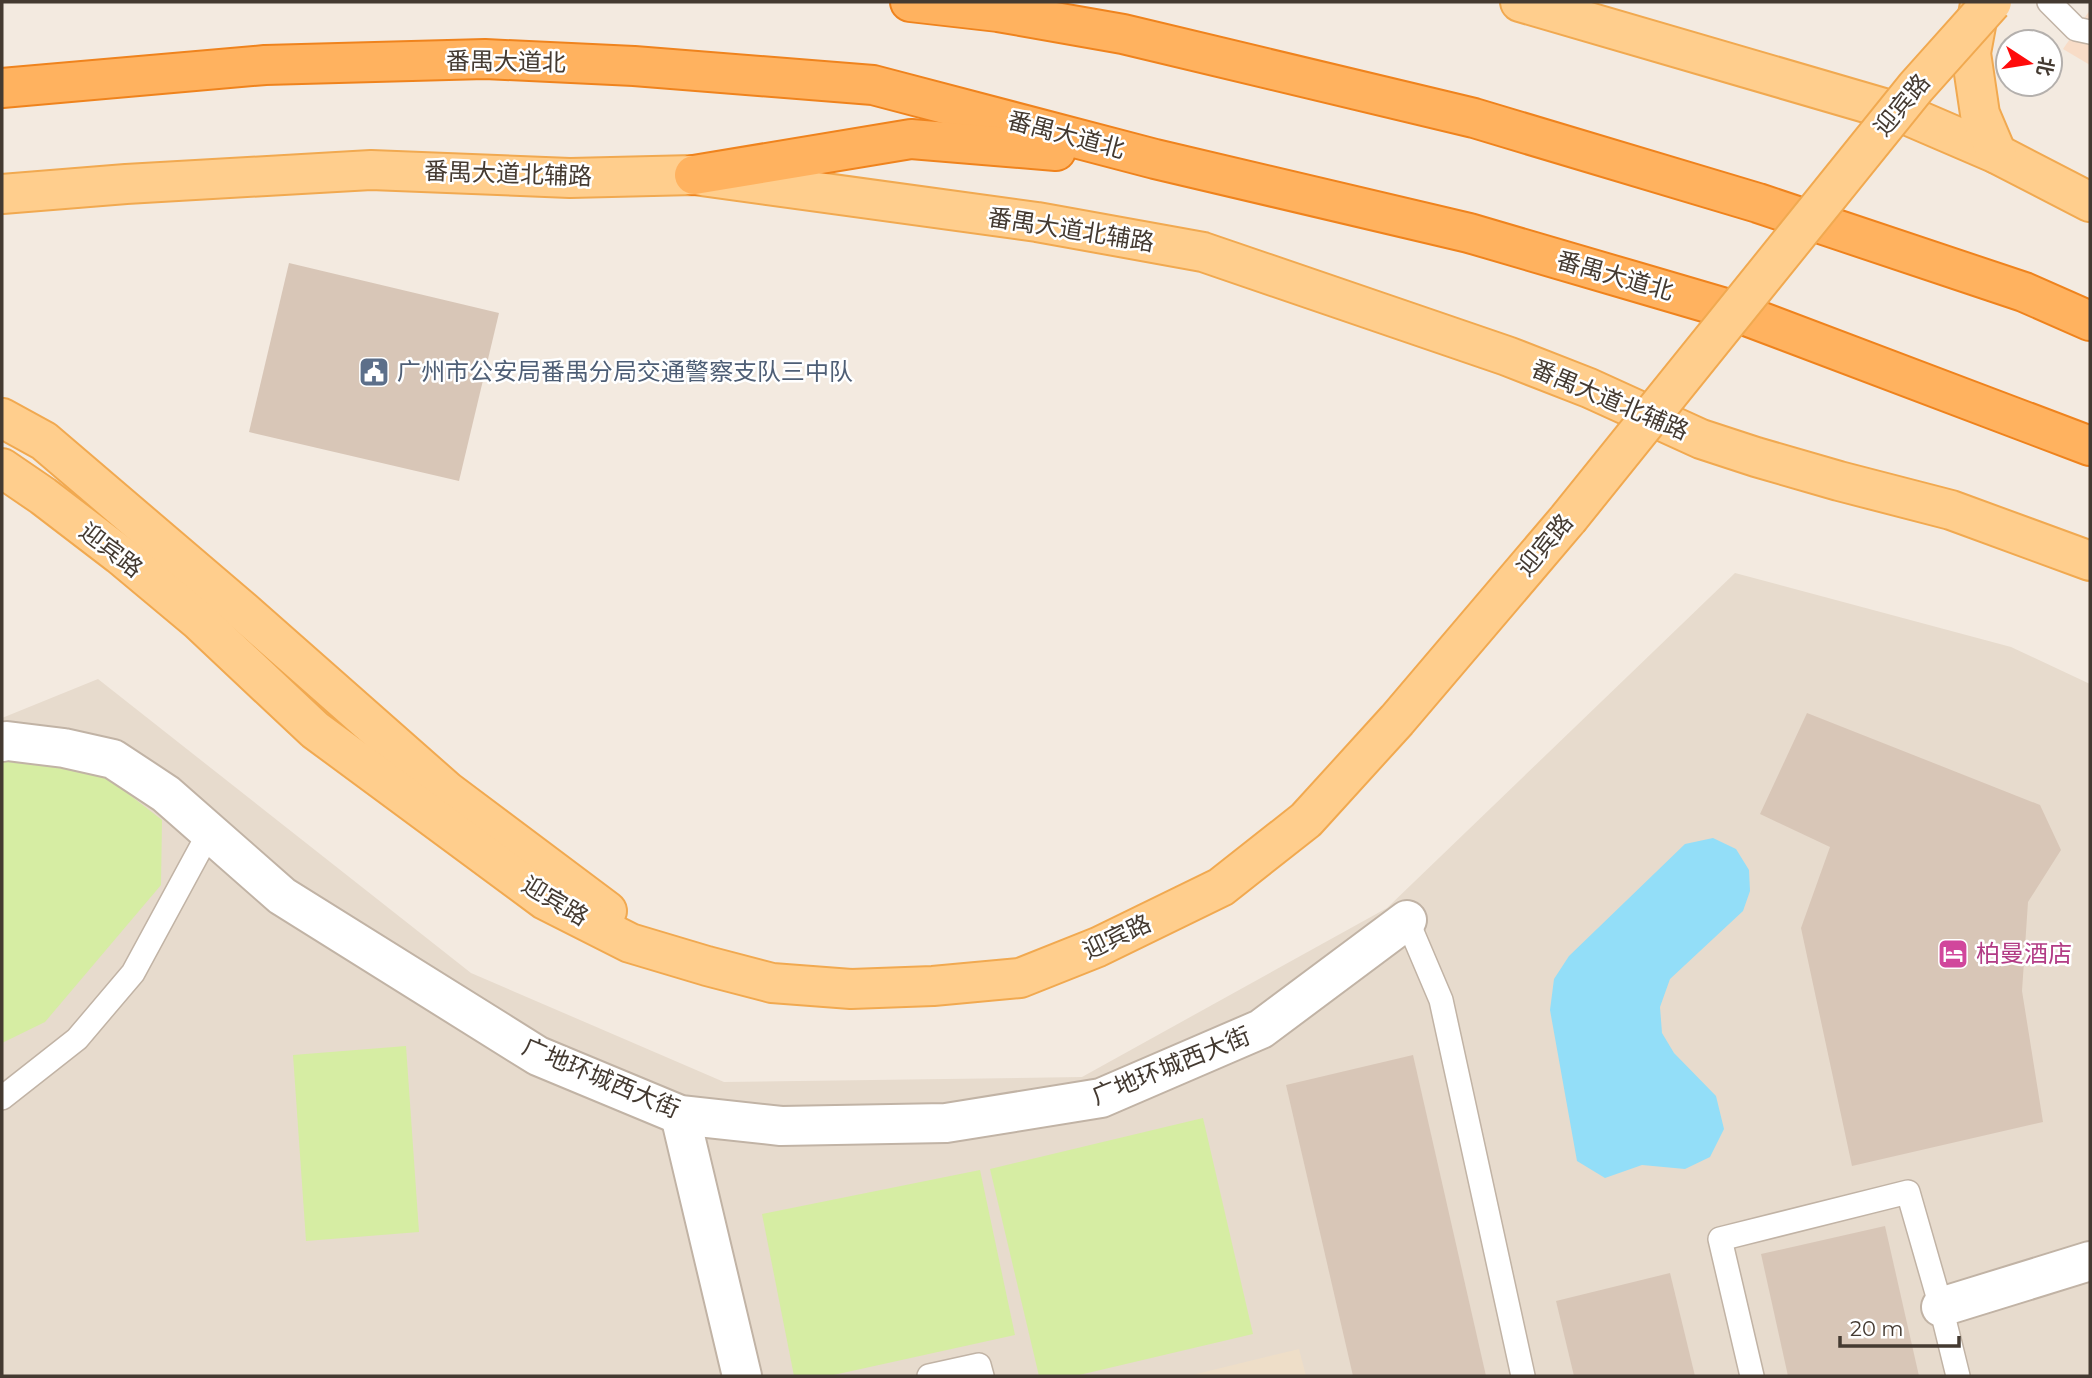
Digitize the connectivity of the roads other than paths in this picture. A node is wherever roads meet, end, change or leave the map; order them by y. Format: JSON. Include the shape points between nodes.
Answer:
{"nodes":[{"id":1,"x":910,"y":2,"type":"edge"},
{"id":2,"x":1520,"y":2,"type":"edge"},
{"id":3,"x":1981,"y":2,"type":"edge"},
{"id":4,"x":1992,"y":2,"type":"edge"},
{"id":5,"x":2049,"y":2,"type":"edge"},
{"id":6,"x":2090,"y":33,"type":"edge"},
{"id":7,"x":2,"y":88,"type":"edge"},
{"id":8,"x":1997,"y":154,"type":"junction"},
{"id":9,"x":1154,"y":159,"type":"junction"},
{"id":10,"x":694,"y":175,"type":"junction"},
{"id":11,"x":2,"y":194,"type":"edge"},
{"id":12,"x":2090,"y":202,"type":"edge"},
{"id":13,"x":2090,"y":321,"type":"edge"},
{"id":14,"x":2,"y":418,"type":"edge"},
{"id":15,"x":2090,"y":446,"type":"edge"},
{"id":16,"x":2,"y":468,"type":"edge"},
{"id":17,"x":2090,"y":561,"type":"edge"},
{"id":18,"x":2,"y":742,"type":"edge"},
{"id":19,"x":210,"y":831,"type":"junction"},
{"id":20,"x":1407,"y":920,"type":"joint"},
{"id":21,"x":707,"y":966,"type":"junction"},
{"id":22,"x":2,"y":1098,"type":"edge"},
{"id":23,"x":680,"y":1115,"type":"junction"},
{"id":24,"x":2090,"y":1261,"type":"edge"},
{"id":25,"x":1941,"y":1307,"type":"junction"},
{"id":26,"x":742,"y":1376,"type":"edge"},
{"id":27,"x":929,"y":1376,"type":"edge"},
{"id":28,"x":982,"y":1376,"type":"edge"},
{"id":29,"x":1523,"y":1376,"type":"edge"},
{"id":30,"x":1752,"y":1376,"type":"edge"},
{"id":31,"x":1958,"y":1376,"type":"edge"}],
"edges":[{"from":1,"to":13,"type":"highway","via":[[1123,34],[1474,118],[1758,203],[2024,292]]},
{"from":2,"to":8,"type":"main road","via":[[1905,114]]},
{"from":3,"to":8,"type":"main road","via":[[1971,53],[1980,114]]},
{"from":4,"to":21,"type":"main road","name":"迎宾路","bridge":true,"via":[[1916,87],[1568,519],[1397,720],[1306,820],[1221,887],[1098,947],[1020,978],[851,989],[772,983]]},
{"from":5,"to":6,"type":"lane","via":[[2076,29]]},
{"from":7,"to":9,"type":"highway","name":"番禺大道北","via":[[265,65],[485,59],[648,67],[873,85]]},
{"from":8,"to":12,"type":"main road"},
{"from":9,"to":10,"type":"highway","via":[[911,139]]},
{"from":9,"to":15,"type":"highway","name":"番禺大道北","via":[[1469,233],[1725,309]]},
{"from":10,"to":11,"type":"main road","name":"番禺大道北辅路","via":[[570,178],[371,170]]},
{"from":10,"to":17,"type":"main road","name":"番禺大道北辅路","via":[[1037,222],[1203,252],[1507,356],[1712,443],[1951,510]]},
{"from":14,"to":21,"type":"main road","via":[[44,441],[447,791],[609,913]]},
{"from":16,"to":21,"type":"main road","name":"迎宾路","via":[[199,621],[315,730],[545,900],[630,943]]},
{"from":18,"to":19,"type":"street","name":"广地环城西大街","via":[[113,759]]},
{"from":19,"to":22,"type":"lane","via":[[133,973],[77,1039]]},
{"from":19,"to":23,"type":"street","name":"广地环城西大街","via":[[282,896],[538,1056]]},
{"from":20,"to":23,"type":"street","name":"广地环城西大街","via":[[1261,1029],[1101,1098],[946,1123],[781,1126]]},
{"from":20,"to":29,"type":"lane","via":[[1441,1000]]},
{"from":23,"to":26,"type":"street"},
{"from":24,"to":25,"type":"street"},
{"from":25,"to":30,"type":"lane","via":[[1908,1192],[1720,1239]]},
{"from":25,"to":31,"type":"lane"},
{"from":27,"to":28,"type":"lane","via":[[979,1365]]}]}
